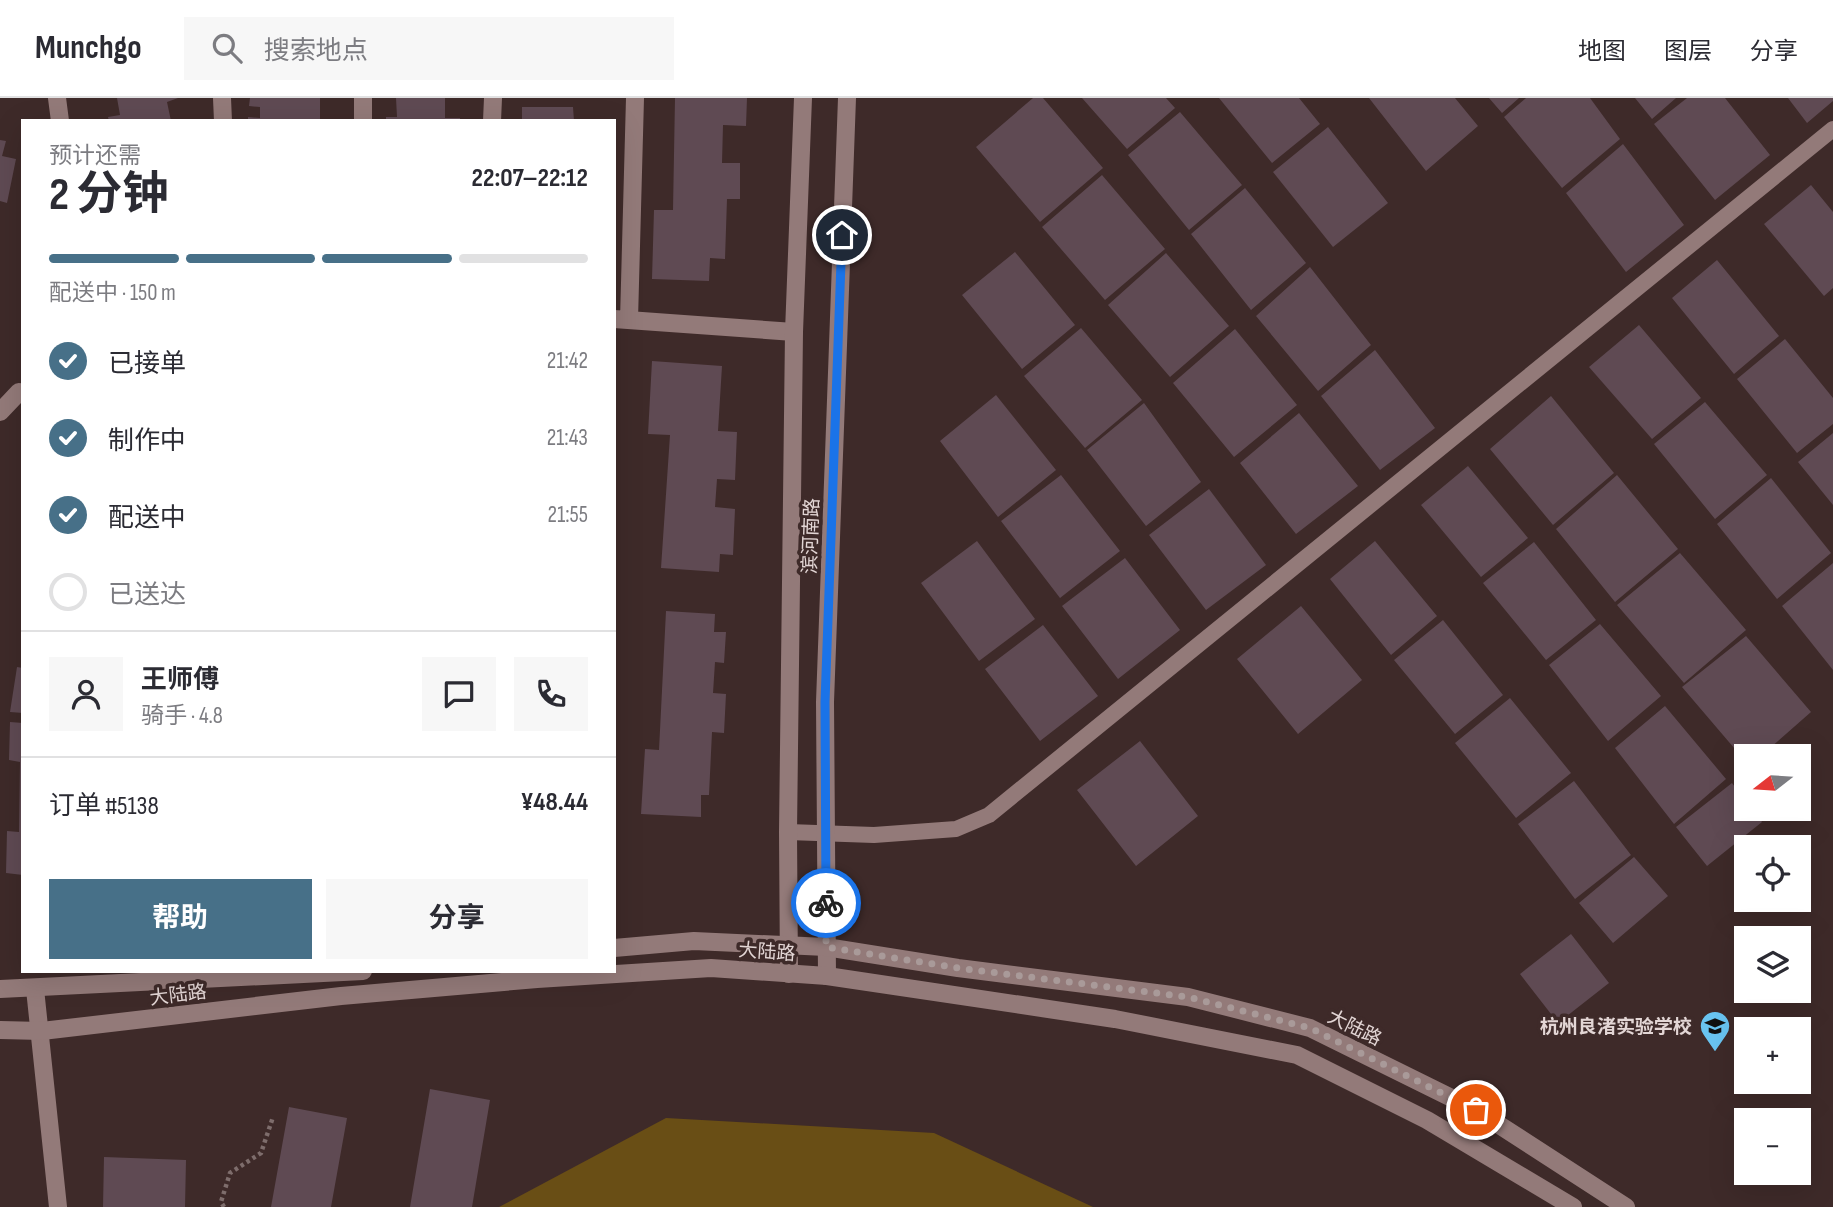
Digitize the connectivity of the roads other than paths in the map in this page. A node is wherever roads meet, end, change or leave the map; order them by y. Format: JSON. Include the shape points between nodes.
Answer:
{"nodes":[{"id":1,"x":57,"y":98,"type":"edge"},
{"id":2,"x":222,"y":98,"type":"edge"},
{"id":3,"x":363,"y":98,"type":"edge"},
{"id":4,"x":493,"y":98,"type":"edge"},
{"id":5,"x":635,"y":98,"type":"edge"},
{"id":6,"x":803,"y":98,"type":"edge"},
{"id":7,"x":847,"y":98,"type":"edge"},
{"id":8,"x":60,"y":119,"type":"edge"},
{"id":9,"x":223,"y":119,"type":"edge"},
{"id":10,"x":363,"y":119,"type":"edge"},
{"id":11,"x":492,"y":119,"type":"edge"},
{"id":12,"x":1833,"y":129,"type":"edge"},
{"id":13,"x":621,"y":320,"type":"edge"},
{"id":14,"x":794,"y":332,"type":"junction"},
{"id":15,"x":21,"y":392,"type":"edge"},
{"id":16,"x":0,"y":412,"type":"edge"},
{"id":17,"x":788,"y":832,"type":"junction"},
{"id":18,"x":825,"y":833,"type":"junction"},
{"id":19,"x":787,"y":944,"type":"junction"},
{"id":20,"x":826,"y":947,"type":"junction"},
{"id":21,"x":616,"y":948,"type":"edge"},
{"id":22,"x":327,"y":973,"type":"edge"},
{"id":23,"x":789,"y":974,"type":"junction"},
{"id":24,"x":827,"y":976,"type":"junction"},
{"id":25,"x":0,"y":989,"type":"edge"},
{"id":26,"x":35,"y":989,"type":"junction"},
{"id":27,"x":0,"y":1030,"type":"edge"},
{"id":28,"x":41,"y":1031,"type":"junction"},
{"id":29,"x":58,"y":1207,"type":"edge"},
{"id":30,"x":1573,"y":1207,"type":"edge"},
{"id":31,"x":1626,"y":1207,"type":"edge"}],
"edges":[{"from":1,"to":8,"type":"main road"},
{"from":2,"to":9,"type":"main road"},
{"from":3,"to":10,"type":"main road"},
{"from":4,"to":11,"type":"main road"},
{"from":5,"to":13,"type":"main road"},
{"from":6,"to":14,"type":"main road"},
{"from":7,"to":18,"type":"main road","name":"滨河南路","via":[[825,702]]},
{"from":12,"to":18,"type":"lane","via":[[989,815],[956,829]]},
{"from":13,"to":14,"type":"main road"},
{"from":14,"to":17,"type":"main road"},
{"from":15,"to":16,"type":"main road"},
{"from":17,"to":18,"type":"lane"},
{"from":17,"to":19,"type":"main road"},
{"from":18,"to":20,"type":"main road","name":"滨河南路"},
{"from":19,"to":20,"type":"main road","name":"大陆路"},
{"from":19,"to":21,"type":"main road","name":"大陆路","via":[[694,941]]},
{"from":19,"to":23,"type":"main road"},
{"from":20,"to":24,"type":"main road","name":"滨河南路"},
{"from":20,"to":31,"type":"main road","name":"大陆路","via":[[1188,997],[1310,1028],[1476,1110]]},
{"from":22,"to":26,"type":"main road","name":"大陆路"},
{"from":23,"to":24,"type":"main road","name":"大陆路"},
{"from":23,"to":28,"type":"main road","name":"大陆路","via":[[710,968],[537,979],[341,996]]},
{"from":24,"to":30,"type":"main road","name":"大陆路","via":[[1115,1019],[1297,1055],[1427,1121]]},
{"from":25,"to":26,"type":"main road","name":"大陆路"},
{"from":26,"to":28,"type":"main road"},
{"from":27,"to":28,"type":"main road","name":"大陆路"},
{"from":28,"to":29,"type":"main road"}]}
